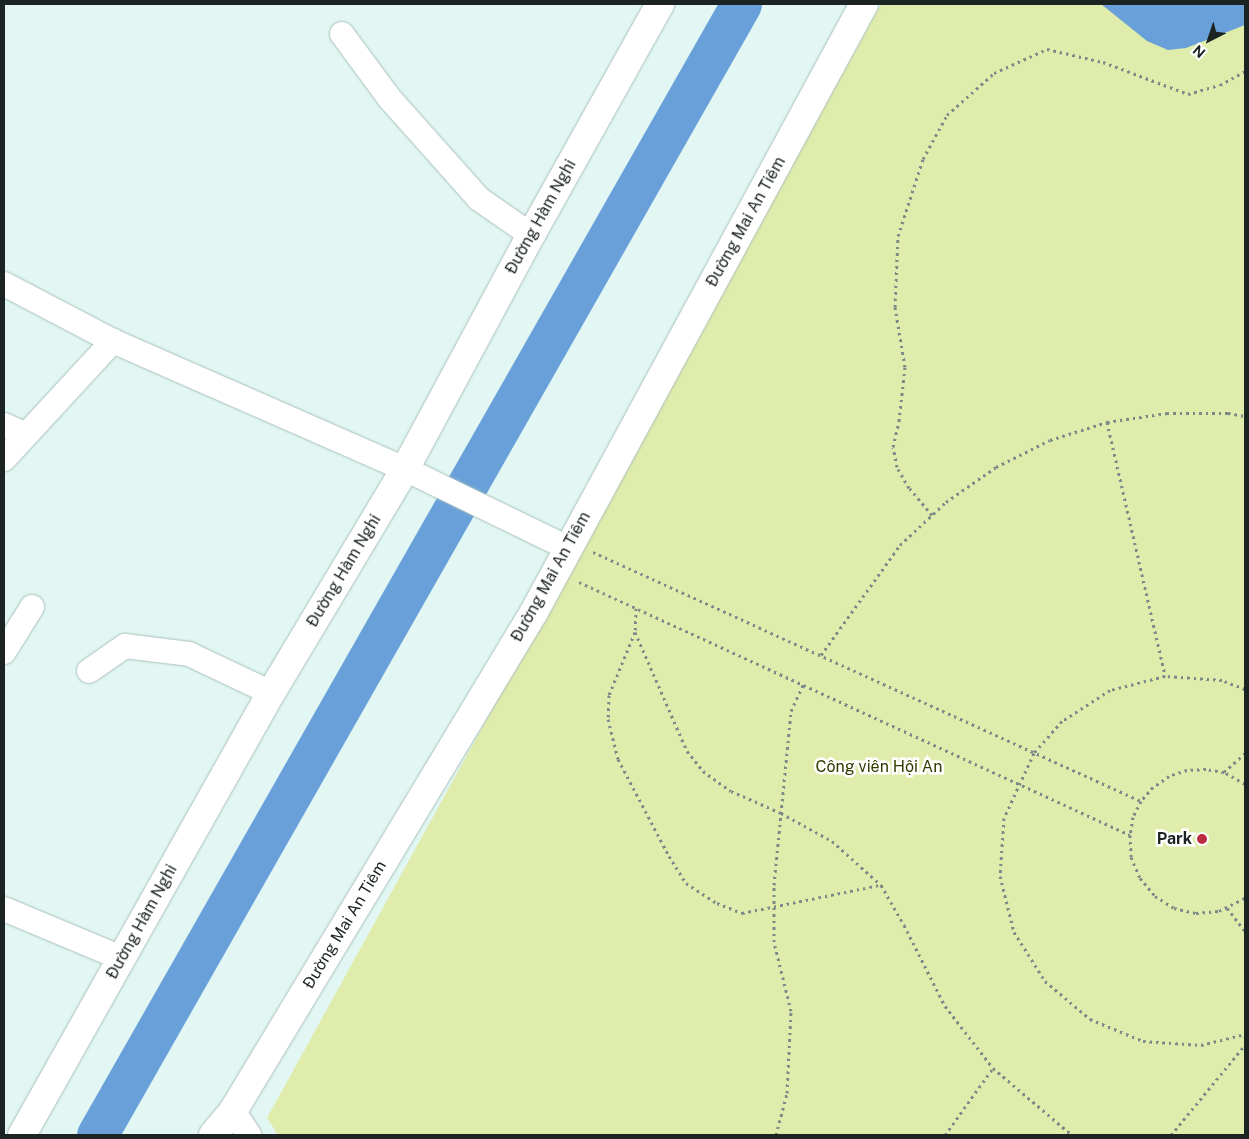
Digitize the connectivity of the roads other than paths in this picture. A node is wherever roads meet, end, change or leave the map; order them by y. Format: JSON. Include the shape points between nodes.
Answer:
{"nodes":[{"id":1,"x":660,"y":4,"type":"edge"},
{"id":2,"x":864,"y":4,"type":"edge"},
{"id":3,"x":342,"y":34,"type":"dead end"},
{"id":4,"x":531,"y":234,"type":"junction"},
{"id":5,"x":4,"y":284,"type":"edge"},
{"id":6,"x":113,"y":341,"type":"junction"},
{"id":7,"x":14,"y":430,"type":"edge"},
{"id":8,"x":4,"y":459,"type":"edge"},
{"id":9,"x":417,"y":475,"type":"junction"},
{"id":10,"x":565,"y":554,"type":"junction"},
{"id":11,"x":32,"y":607,"type":"dead end"},
{"id":12,"x":4,"y":652,"type":"edge"},
{"id":13,"x":89,"y":671,"type":"dead end"},
{"id":14,"x":270,"y":693,"type":"junction"},
{"id":15,"x":4,"y":909,"type":"edge"},
{"id":16,"x":121,"y":958,"type":"junction"},
{"id":17,"x":233,"y":1110,"type":"junction"},
{"id":18,"x":22,"y":1135,"type":"edge"},
{"id":19,"x":213,"y":1135,"type":"edge"},
{"id":20,"x":249,"y":1135,"type":"edge"}],
"edges":[{"from":1,"to":4,"type":"street","name":"Đường Hàm Nghi"},
{"from":2,"to":10,"type":"street","name":"Đường Mai An Tiêm"},
{"from":3,"to":4,"type":"street","via":[[390,99],[479,199]]},
{"from":4,"to":9,"type":"street","name":"Đường Hàm Nghi"},
{"from":5,"to":6,"type":"street"},
{"from":6,"to":7,"type":"street"},
{"from":6,"to":9,"type":"street"},
{"from":7,"to":8,"type":"street"},
{"from":9,"to":10,"type":"street","via":[[532,531]]},
{"from":9,"to":14,"type":"street","name":"Đường Hàm Nghi"},
{"from":10,"to":17,"type":"street","name":"Đường Mai An Tiêm","via":[[534,612]]},
{"from":11,"to":12,"type":"street"},
{"from":13,"to":14,"type":"street","via":[[124,646],[189,654]]},
{"from":14,"to":16,"type":"street","name":"Đường Hàm Nghi"},
{"from":15,"to":16,"type":"street"},
{"from":16,"to":18,"type":"street","name":"Đường Hàm Nghi"},
{"from":17,"to":19,"type":"street","name":"Đường Mai An Tiêm"},
{"from":17,"to":20,"type":"street"}]}
